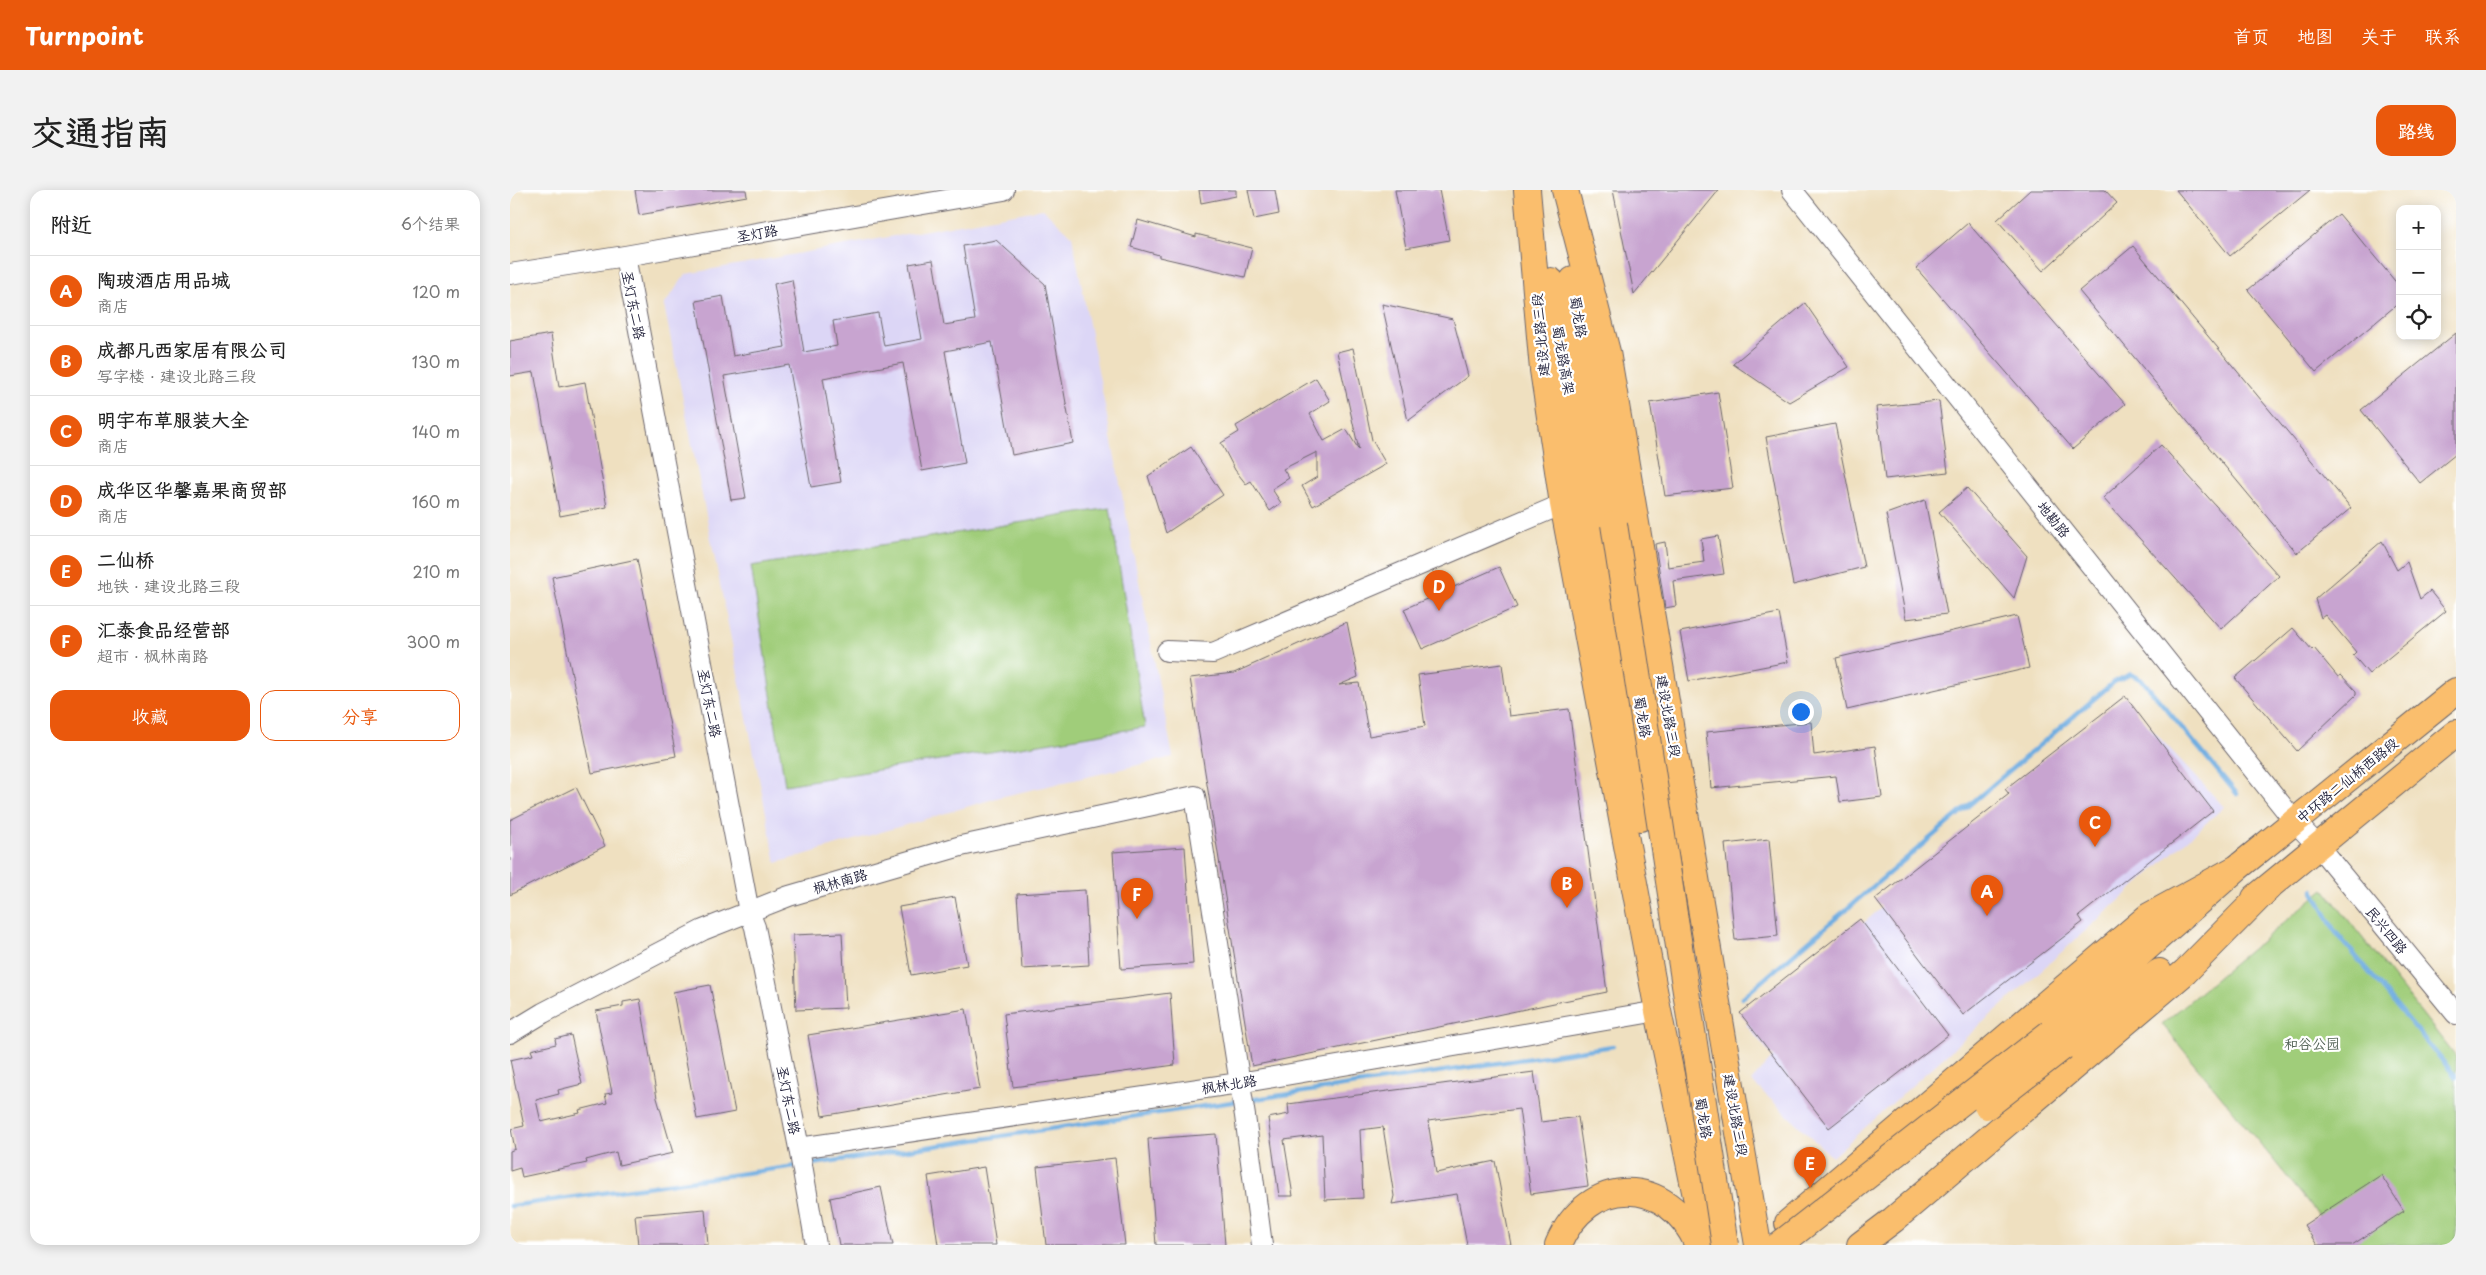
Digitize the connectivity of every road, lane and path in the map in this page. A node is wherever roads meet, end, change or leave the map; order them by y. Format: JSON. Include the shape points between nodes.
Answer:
{"nodes":[{"id":1,"x":1004,"y":190,"type":"edge"},
{"id":2,"x":1527,"y":190,"type":"edge"},
{"id":3,"x":1535,"y":190,"type":"edge"},
{"id":4,"x":1558,"y":190,"type":"edge"},
{"id":5,"x":1566,"y":190,"type":"edge"},
{"id":6,"x":1792,"y":190,"type":"edge"},
{"id":7,"x":625,"y":256,"type":"junction"},
{"id":8,"x":510,"y":274,"type":"edge"},
{"id":9,"x":1563,"y":504,"type":"junction"},
{"id":10,"x":1603,"y":526,"type":"junction"},
{"id":11,"x":1167,"y":651,"type":"dead end"},
{"id":12,"x":2456,"y":691,"type":"edge"},
{"id":13,"x":2456,"y":734,"type":"edge"},
{"id":14,"x":2295,"y":822,"type":"junction"},
{"id":15,"x":2318,"y":847,"type":"junction"},
{"id":16,"x":2237,"y":868,"type":"junction"},
{"id":17,"x":2270,"y":886,"type":"junction"},
{"id":18,"x":749,"y":912,"type":"junction"},
{"id":19,"x":1658,"y":1011,"type":"junction"},
{"id":20,"x":2456,"y":1014,"type":"edge"},
{"id":21,"x":510,"y":1033,"type":"edge"},
{"id":22,"x":2057,"y":1040,"type":"junction"},
{"id":23,"x":1240,"y":1088,"type":"junction"},
{"id":24,"x":799,"y":1148,"type":"junction"},
{"id":25,"x":1893,"y":1233,"type":"edge"},
{"id":26,"x":816,"y":1245,"type":"edge"},
{"id":27,"x":1262,"y":1245,"type":"edge"},
{"id":28,"x":1558,"y":1245,"type":"edge"},
{"id":29,"x":1698,"y":1245,"type":"edge"},
{"id":30,"x":1706,"y":1245,"type":"edge"},
{"id":31,"x":1710,"y":1245,"type":"edge"},
{"id":32,"x":1725,"y":1245,"type":"edge"},
{"id":33,"x":1758,"y":1245,"type":"edge"},
{"id":34,"x":1762,"y":1245,"type":"edge"},
{"id":35,"x":1779,"y":1245,"type":"edge"},
{"id":36,"x":1806,"y":1245,"type":"edge"},
{"id":37,"x":1860,"y":1245,"type":"edge"}],
"edges":[{"from":1,"to":7,"type":"street","name":"圣灯路"},
{"from":2,"to":9,"type":"main road","name":"建设北路三段","via":[[1543,370]]},
{"from":3,"to":10,"type":"main road","name":"蜀龙路高架"},
{"from":4,"to":10,"type":"main road","name":"蜀龙路"},
{"from":5,"to":33,"type":"main road","name":"建设北路三段","via":[[1608,352]]},
{"from":6,"to":14,"type":"street","name":"地勘路"},
{"from":7,"to":8,"type":"street","name":"圣灯路"},
{"from":7,"to":18,"type":"street","name":"圣灯东二路"},
{"from":9,"to":11,"type":"street","via":[[1213,653]]},
{"from":9,"to":19,"type":"main road","name":"建设北路三段"},
{"from":10,"to":31,"type":"main road","name":"蜀龙路"},
{"from":10,"to":32,"type":"main road","name":"蜀龙路","bridge":true},
{"from":12,"to":14,"type":"main road","name":"中环路二仙桥西路段"},
{"from":13,"to":15,"type":"main road"},
{"from":14,"to":15,"type":"street","name":"地勘路"},
{"from":14,"to":16,"type":"main road","name":"中环路二仙桥西路段"},
{"from":15,"to":17,"type":"main road"},
{"from":15,"to":20,"type":"street","name":"民兴四路"},
{"from":16,"to":22,"type":"main road"},
{"from":16,"to":34,"type":"main road","via":[[2149,916]]},
{"from":17,"to":22,"type":"main road"},
{"from":17,"to":25,"type":"main road","via":[[2185,972]]},
{"from":18,"to":21,"type":"street","name":"枫林南路","via":[[703,930],[542,1013]]},
{"from":18,"to":23,"type":"street","name":"枫林南路","via":[[789,896],[962,846],[1195,796]]},
{"from":18,"to":24,"type":"street","name":"圣灯东二路","via":[[755,927]]},
{"from":19,"to":23,"type":"street","name":"枫林北路"},
{"from":19,"to":30,"type":"main road","name":"建设北路三段"},
{"from":22,"to":35,"type":"main road","bridge":true},
{"from":22,"to":36,"type":"main road","bridge":true},
{"from":23,"to":24,"type":"street","name":"枫林北路"},
{"from":23,"to":27,"type":"street"},
{"from":24,"to":26,"type":"street","name":"圣灯东二路"},
{"from":25,"to":37,"type":"main road"},
{"from":28,"to":29,"type":"main road","via":[[1566,1226],[1582,1209],[1601,1197],[1624,1192],[1646,1194],[1667,1203],[1686,1221]]}]}
